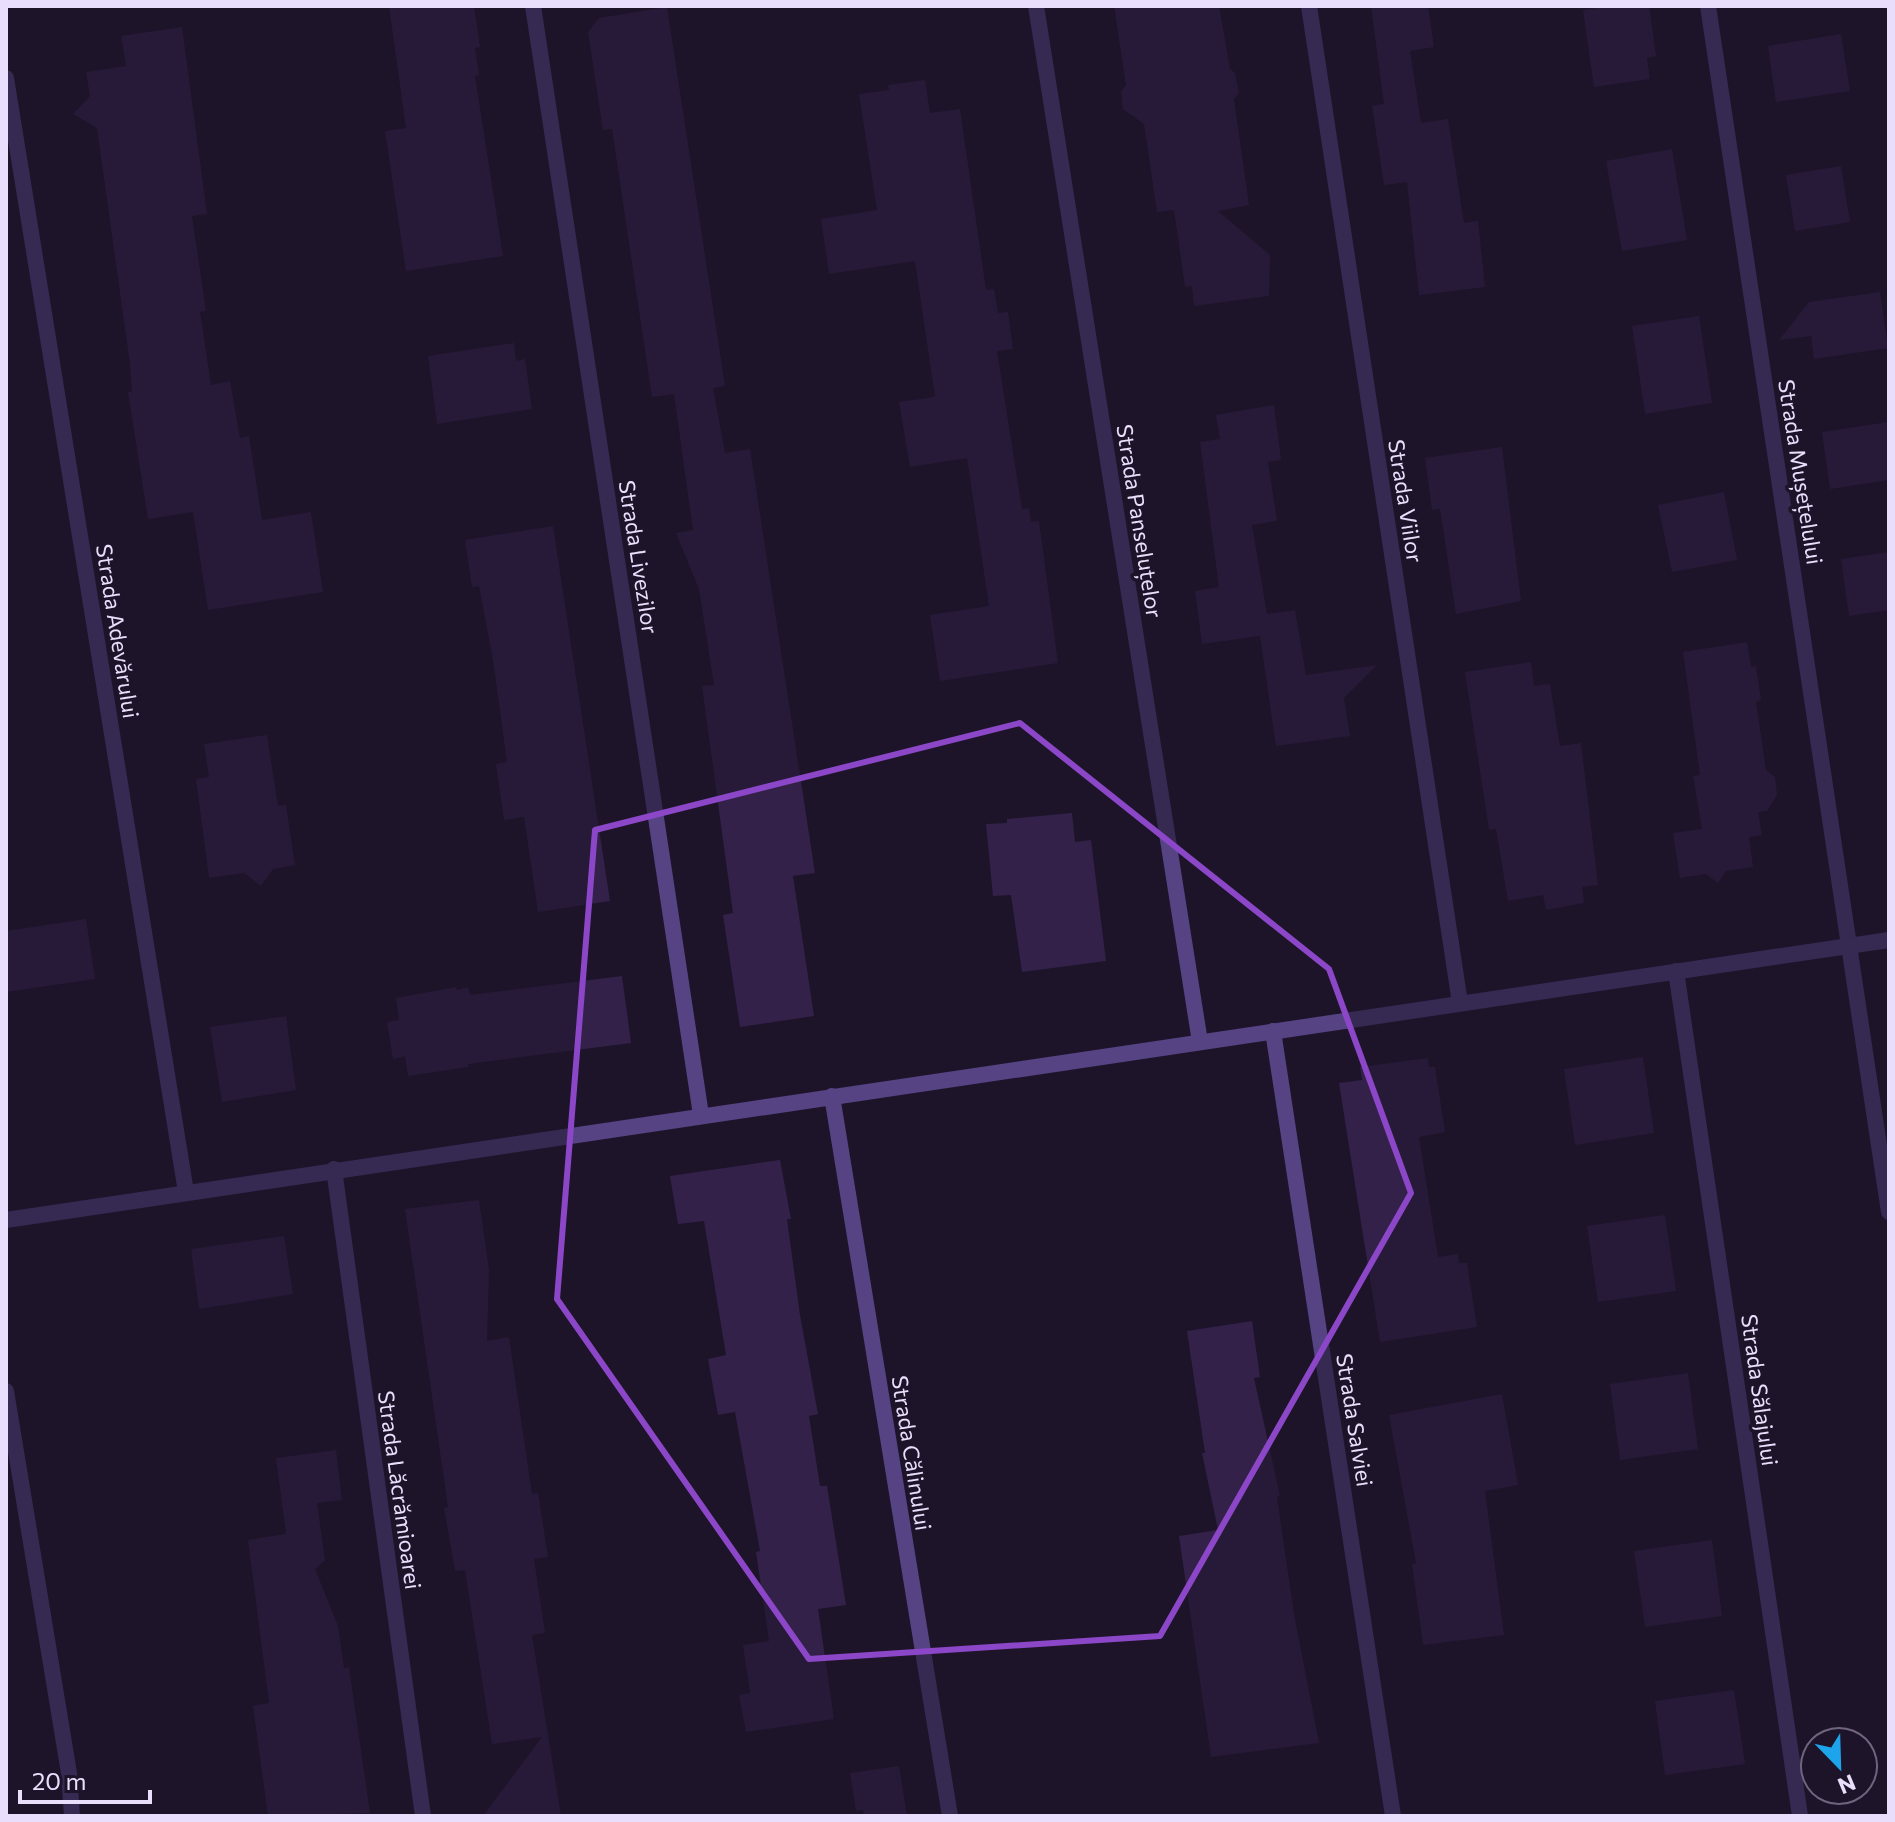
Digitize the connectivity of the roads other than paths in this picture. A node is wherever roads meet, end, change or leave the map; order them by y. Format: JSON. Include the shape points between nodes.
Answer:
{"nodes":[{"id":1,"x":533,"y":6,"type":"edge"},
{"id":2,"x":1036,"y":6,"type":"edge"},
{"id":3,"x":1309,"y":6,"type":"edge"},
{"id":4,"x":1708,"y":6,"type":"edge"},
{"id":5,"x":6,"y":78,"type":"edge"},
{"id":6,"x":1889,"y":940,"type":"edge"},
{"id":7,"x":1850,"y":946,"type":"junction"},
{"id":8,"x":1676,"y":971,"type":"junction"},
{"id":9,"x":1460,"y":1003,"type":"junction"},
{"id":10,"x":1273,"y":1031,"type":"junction"},
{"id":11,"x":1200,"y":1042,"type":"junction"},
{"id":12,"x":832,"y":1096,"type":"junction"},
{"id":13,"x":701,"y":1115,"type":"junction"},
{"id":14,"x":334,"y":1169,"type":"junction"},
{"id":15,"x":186,"y":1192,"type":"junction"},
{"id":16,"x":1889,"y":1212,"type":"edge"},
{"id":17,"x":6,"y":1220,"type":"edge"},
{"id":18,"x":6,"y":1391,"type":"edge"},
{"id":19,"x":72,"y":1816,"type":"edge"},
{"id":20,"x":423,"y":1816,"type":"edge"},
{"id":21,"x":950,"y":1816,"type":"edge"},
{"id":22,"x":1393,"y":1816,"type":"edge"},
{"id":23,"x":1800,"y":1816,"type":"edge"}],
"edges":[{"from":1,"to":13,"type":"street","name":"Strada Livezilor"},
{"from":2,"to":11,"type":"street","name":"Strada Panseluțelor"},
{"from":3,"to":9,"type":"street","name":"Strada Viilor"},
{"from":4,"to":7,"type":"street","name":"Strada Mușețelului"},
{"from":5,"to":15,"type":"street","name":"Strada Adevărului"},
{"from":6,"to":7,"type":"street"},
{"from":7,"to":8,"type":"street"},
{"from":7,"to":16,"type":"street","name":"Strada Mușețelului"},
{"from":8,"to":9,"type":"street"},
{"from":8,"to":23,"type":"street","name":"Strada Sălajului"},
{"from":9,"to":10,"type":"street"},
{"from":10,"to":11,"type":"street"},
{"from":10,"to":22,"type":"street","name":"Strada Salviei"},
{"from":11,"to":12,"type":"street"},
{"from":12,"to":13,"type":"street"},
{"from":12,"to":21,"type":"street","name":"Strada Călinului"},
{"from":13,"to":14,"type":"street"},
{"from":14,"to":15,"type":"street"},
{"from":14,"to":20,"type":"street","name":"Strada Lăcrămioarei"},
{"from":15,"to":17,"type":"street"},
{"from":18,"to":19,"type":"street"}]}
